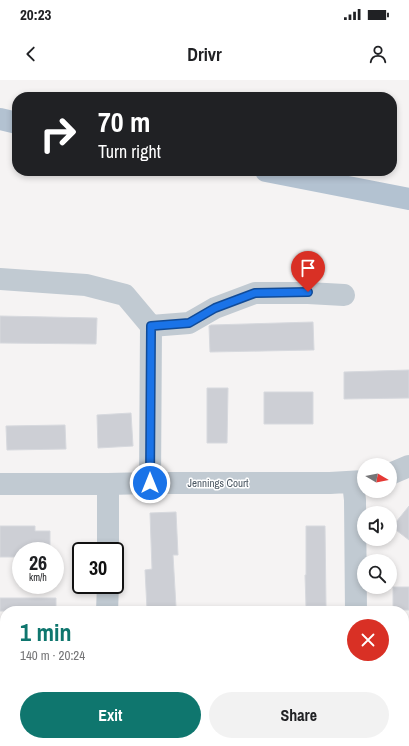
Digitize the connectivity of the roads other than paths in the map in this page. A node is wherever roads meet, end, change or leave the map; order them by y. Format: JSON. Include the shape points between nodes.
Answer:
{"nodes":[{"id":1,"x":0,"y":119,"type":"edge"},
{"id":2,"x":12,"y":122,"type":"edge"},
{"id":3,"x":292,"y":176,"type":"edge"},
{"id":4,"x":409,"y":199,"type":"edge"},
{"id":5,"x":0,"y":279,"type":"edge"},
{"id":6,"x":344,"y":295,"type":"dead end"},
{"id":7,"x":151,"y":326,"type":"junction"},
{"id":8,"x":409,"y":466,"type":"edge"},
{"id":9,"x":397,"y":471,"type":"edge"},
{"id":10,"x":357,"y":481,"type":"edge"},
{"id":11,"x":150,"y":483,"type":"junction"},
{"id":12,"x":0,"y":484,"type":"edge"},
{"id":13,"x":108,"y":484,"type":"junction"},
{"id":14,"x":357,"y":487,"type":"edge"},
{"id":15,"x":108,"y":542,"type":"edge"},
{"id":16,"x":108,"y":594,"type":"edge"},
{"id":17,"x":107,"y":606,"type":"edge"},
{"id":18,"x":356,"y":606,"type":"edge"}],
"edges":[{"from":1,"to":2,"type":"main road"},
{"from":3,"to":4,"type":"main road"},
{"from":5,"to":7,"type":"street","via":[[86,286],[125,295]]},
{"from":6,"to":7,"type":"street","via":[[308,292],[255,293],[215,308],[189,323]]},
{"from":7,"to":11,"type":"street"},
{"from":8,"to":9,"type":"street"},
{"from":10,"to":11,"type":"street","name":"Jennings Court"},
{"from":11,"to":13,"type":"street","name":"Jennings Court"},
{"from":12,"to":13,"type":"street","name":"Jennings Court"},
{"from":13,"to":15,"type":"street"},
{"from":14,"to":18,"type":"street"},
{"from":16,"to":17,"type":"street"}]}
